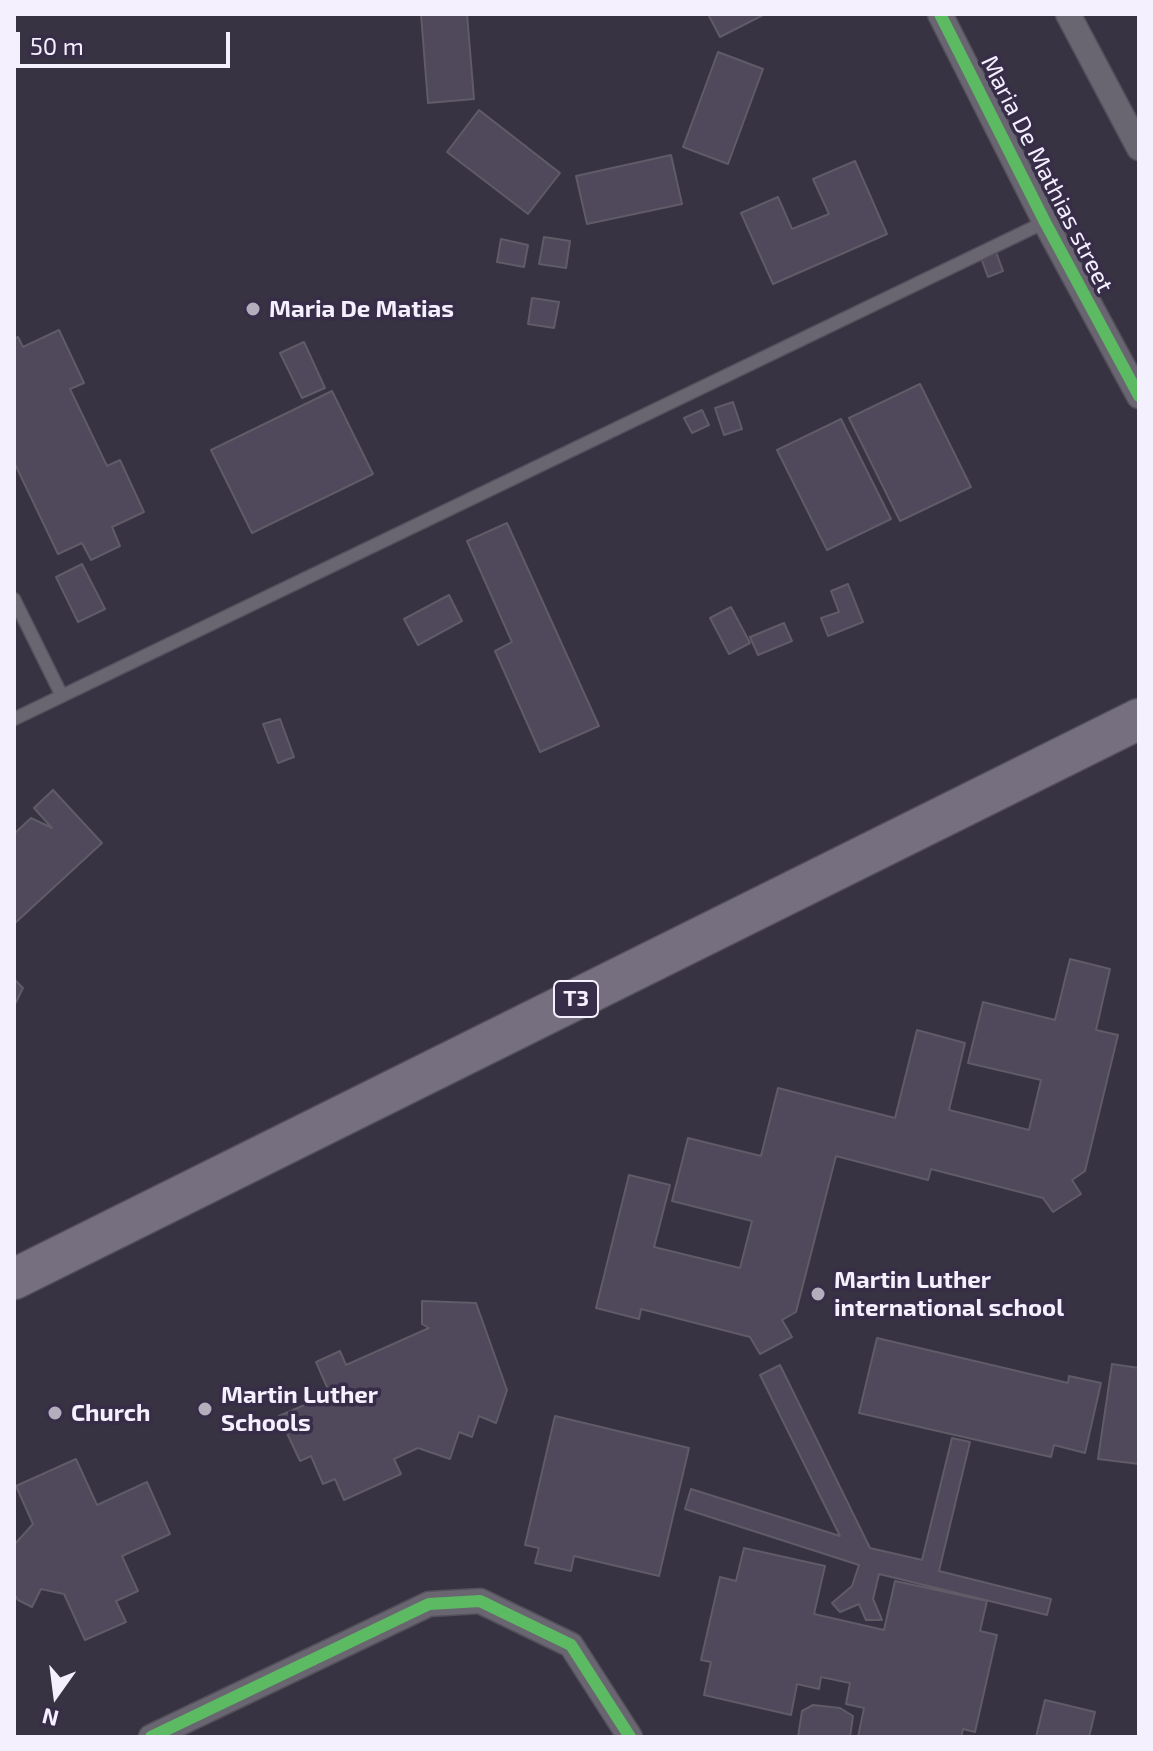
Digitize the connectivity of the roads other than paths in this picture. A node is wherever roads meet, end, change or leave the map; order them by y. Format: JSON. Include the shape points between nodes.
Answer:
{"nodes":[{"id":1,"x":940,"y":14,"type":"edge"},
{"id":2,"x":1068,"y":14,"type":"edge"},
{"id":3,"x":1139,"y":148,"type":"edge"},
{"id":4,"x":1045,"y":222,"type":"junction"},
{"id":5,"x":1139,"y":396,"type":"edge"},
{"id":6,"x":14,"y":599,"type":"edge"},
{"id":7,"x":62,"y":696,"type":"junction"},
{"id":8,"x":14,"y":719,"type":"edge"},
{"id":9,"x":1139,"y":719,"type":"edge"},
{"id":10,"x":14,"y":1279,"type":"edge"},
{"id":11,"x":151,"y":1737,"type":"edge"},
{"id":12,"x":630,"y":1737,"type":"edge"}],
"edges":[{"from":1,"to":4,"type":"street","name":"Maria De Mathias street"},
{"from":2,"to":3,"type":"street"},
{"from":4,"to":5,"type":"street","name":"Maria De Mathias street"},
{"from":4,"to":7,"type":"lane"},
{"from":6,"to":7,"type":"lane"},
{"from":7,"to":8,"type":"lane"},
{"from":9,"to":10,"type":"highway","number":"T3"},
{"from":11,"to":12,"type":"street","via":[[429,1604],[480,1601],[571,1645]]}]}
